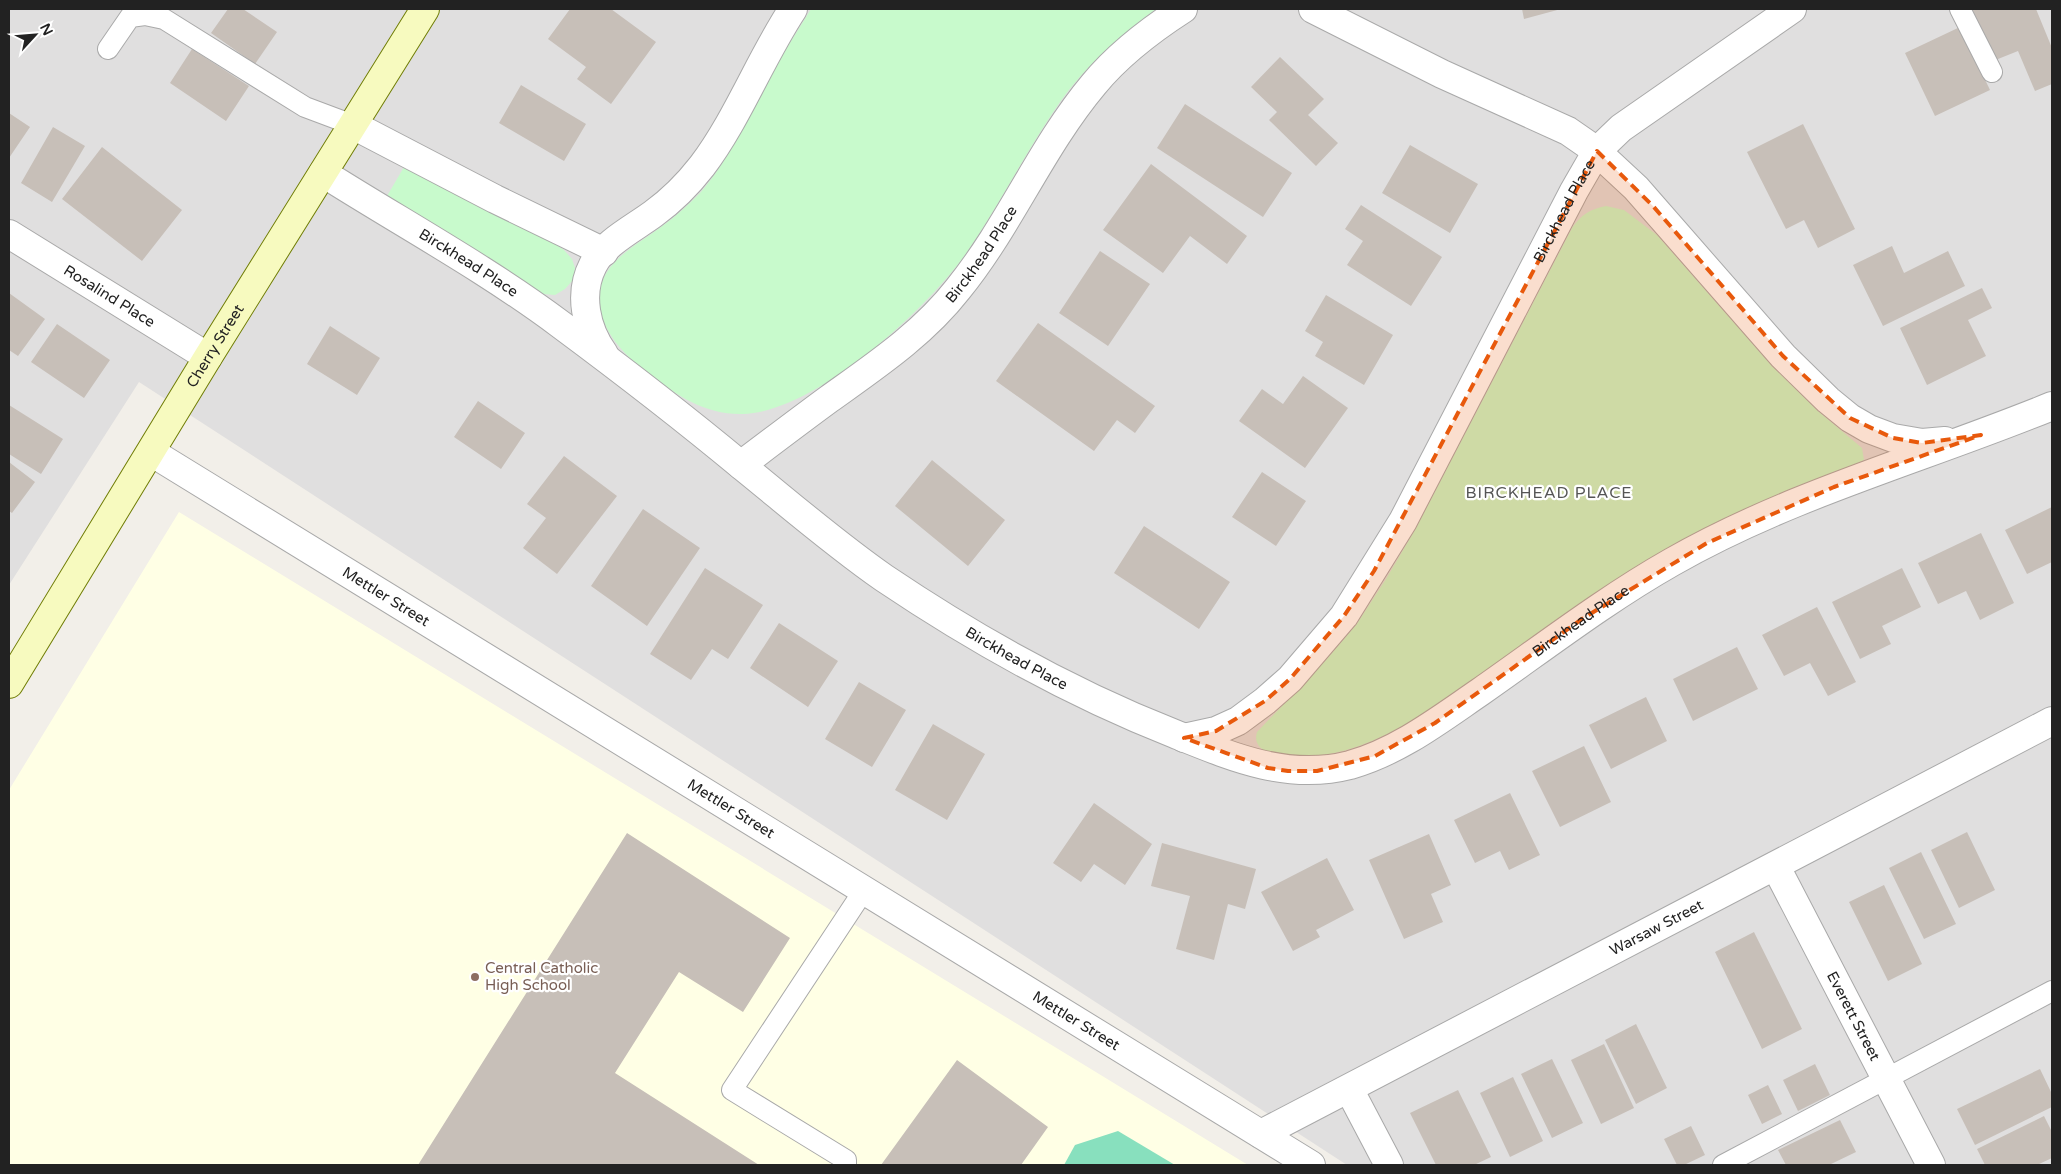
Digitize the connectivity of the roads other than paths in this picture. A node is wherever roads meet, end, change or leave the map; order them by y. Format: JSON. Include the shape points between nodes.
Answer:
{"nodes":[{"id":1,"x":425,"y":9,"type":"edge"},
{"id":2,"x":793,"y":9,"type":"edge"},
{"id":3,"x":1183,"y":9,"type":"edge"},
{"id":4,"x":1313,"y":9,"type":"edge"},
{"id":5,"x":1792,"y":9,"type":"edge"},
{"id":6,"x":1960,"y":9,"type":"edge"},
{"id":7,"x":108,"y":49,"type":"dead end"},
{"id":8,"x":1992,"y":72,"type":"dead end"},
{"id":9,"x":353,"y":124,"type":"junction"},
{"id":10,"x":1597,"y":152,"type":"junction"},
{"id":11,"x":323,"y":173,"type":"junction"},
{"id":12,"x":9,"y":234,"type":"edge"},
{"id":13,"x":604,"y":252,"type":"junction"},
{"id":14,"x":208,"y":357,"type":"junction"},
{"id":15,"x":610,"y":362,"type":"junction"},
{"id":16,"x":2052,"y":406,"type":"edge"},
{"id":17,"x":1981,"y":435,"type":"junction"},
{"id":18,"x":151,"y":452,"type":"junction"},
{"id":19,"x":741,"y":465,"type":"junction"},
{"id":20,"x":9,"y":684,"type":"edge"},
{"id":21,"x":2052,"y":721,"type":"edge"},
{"id":22,"x":1184,"y":738,"type":"junction"},
{"id":23,"x":1776,"y":867,"type":"junction"},
{"id":24,"x":864,"y":890,"type":"junction"},
{"id":25,"x":2052,"y":991,"type":"edge"},
{"id":26,"x":1886,"y":1078,"type":"junction"},
{"id":27,"x":1348,"y":1089,"type":"junction"},
{"id":28,"x":1261,"y":1134,"type":"junction"},
{"id":29,"x":846,"y":1165,"type":"edge"},
{"id":30,"x":1312,"y":1165,"type":"edge"},
{"id":31,"x":1388,"y":1165,"type":"edge"},
{"id":32,"x":1723,"y":1165,"type":"edge"},
{"id":33,"x":1931,"y":1165,"type":"edge"}],
"edges":[{"from":1,"to":9,"type":"main road","name":"Cherry Street"},
{"from":2,"to":13,"type":"street","name":"Birckhead Place","via":[[702,166],[675,195]]},
{"from":3,"to":19,"type":"street","name":"Birckhead Place","via":[[1144,38],[1095,82],[1051,143],[979,262],[936,313],[910,339]]},
{"from":4,"to":10,"type":"street","name":"Birckhead Place","via":[[1442,74],[1568,131]]},
{"from":5,"to":10,"type":"street","name":"Birckhead Place","via":[[1621,128]]},
{"from":6,"to":8,"type":"lane"},
{"from":7,"to":9,"type":"lane","via":[[130,17],[145,15],[164,19],[305,107]]},
{"from":9,"to":11,"type":"main road","name":"Cherry Street"},
{"from":9,"to":13,"type":"street"},
{"from":10,"to":17,"type":"street","name":"Birckhead Place","via":[[1653,206],[1783,356],[1850,418],[1893,438],[1922,443]]},
{"from":10,"to":22,"type":"street","name":"Birckhead Place","via":[[1403,521],[1344,616],[1290,679],[1265,701],[1224,728]]},
{"from":11,"to":14,"type":"main road","name":"Cherry Street"},
{"from":11,"to":15,"type":"street","name":"Birckhead Place","via":[[523,298]]},
{"from":12,"to":14,"type":"street","name":"Rosalind Place"},
{"from":13,"to":15,"type":"street","name":"Birckhead Place","via":[[594,263],[586,282],[586,301],[588,324]]},
{"from":14,"to":18,"type":"main road","name":"Cherry Street"},
{"from":15,"to":19,"type":"street","name":"Birckhead Place"},
{"from":16,"to":17,"type":"street","name":"Birckhead Place"},
{"from":17,"to":22,"type":"street","name":"Birckhead Place","via":[[1834,487],[1707,543],[1582,619],[1403,744],[1375,756],[1317,771],[1288,770],[1268,768]]},
{"from":18,"to":20,"type":"main road","name":"Cherry Street"},
{"from":18,"to":24,"type":"street","name":"Mettler Street"},
{"from":19,"to":22,"type":"street","name":"Birckhead Place","via":[[835,541],[946,618],[1087,697]]},
{"from":21,"to":23,"type":"street","name":"Warsaw Street"},
{"from":23,"to":26,"type":"street","name":"Everett Street"},
{"from":23,"to":27,"type":"street","name":"Warsaw Street"},
{"from":24,"to":28,"type":"street","name":"Mettler Street"},
{"from":24,"to":29,"type":"lane","via":[[732,1090],[846,1160]]},
{"from":25,"to":26,"type":"lane"},
{"from":26,"to":32,"type":"lane"},
{"from":26,"to":33,"type":"street","name":"Everett Street"},
{"from":27,"to":28,"type":"street","name":"Warsaw Street"},
{"from":27,"to":31,"type":"street"},
{"from":28,"to":30,"type":"street","name":"Mettler Street"}]}
